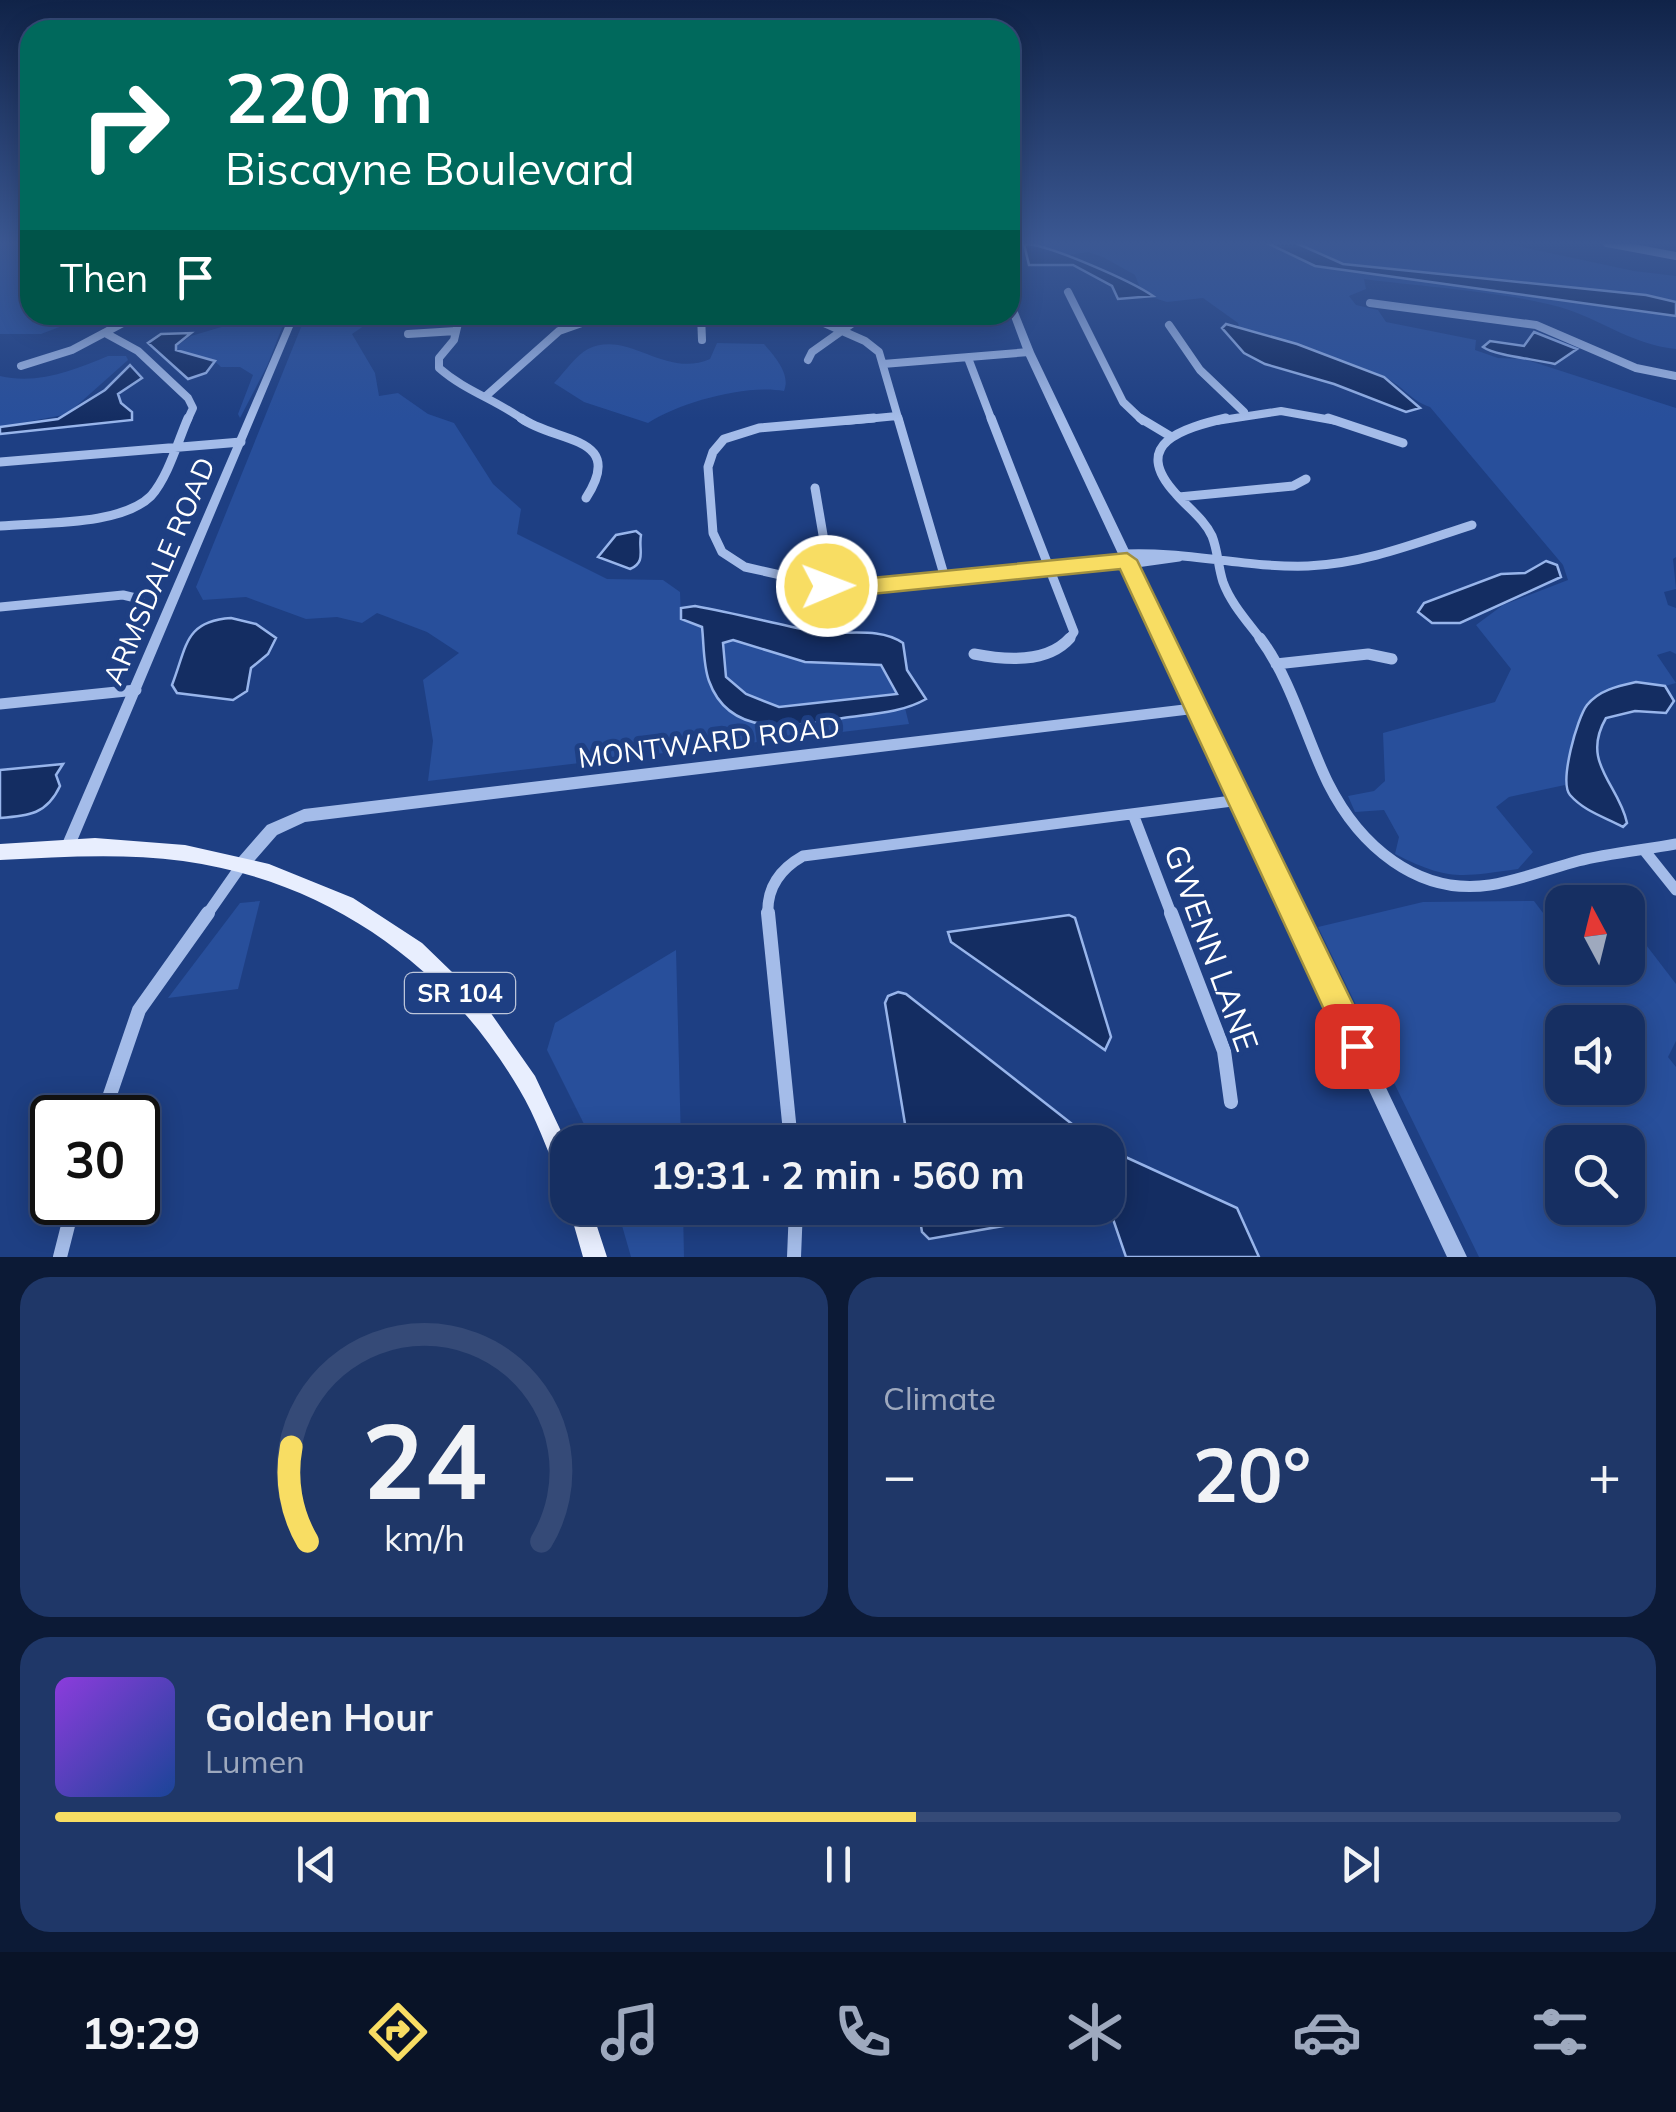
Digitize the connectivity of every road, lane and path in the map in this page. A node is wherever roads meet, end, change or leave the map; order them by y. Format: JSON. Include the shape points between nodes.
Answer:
{"nodes":[{"id":1,"x":1073,"y":302,"type":"edge"},
{"id":2,"x":1370,"y":302,"type":"dead end"},
{"id":3,"x":122,"y":325,"type":"edge"},
{"id":4,"x":290,"y":325,"type":"edge"},
{"id":5,"x":458,"y":325,"type":"edge"},
{"id":6,"x":576,"y":325,"type":"edge"},
{"id":7,"x":701,"y":325,"type":"edge"},
{"id":8,"x":830,"y":325,"type":"edge"},
{"id":9,"x":849,"y":325,"type":"edge"},
{"id":10,"x":1019,"y":325,"type":"edge"},
{"id":11,"x":1169,"y":325,"type":"dead end"},
{"id":12,"x":842,"y":330,"type":"junction"},
{"id":13,"x":456,"y":331,"type":"junction"},
{"id":14,"x":107,"y":334,"type":"junction"},
{"id":15,"x":408,"y":334,"type":"dead end"},
{"id":16,"x":702,"y":340,"type":"dead end"},
{"id":17,"x":1029,"y":352,"type":"junction"},
{"id":18,"x":968,"y":358,"type":"junction"},
{"id":19,"x":808,"y":360,"type":"dead end"},
{"id":20,"x":883,"y":364,"type":"junction"},
{"id":21,"x":21,"y":366,"type":"dead end"},
{"id":22,"x":1676,"y":376,"type":"edge"},
{"id":23,"x":486,"y":396,"type":"junction"},
{"id":24,"x":1244,"y":412,"type":"junction"},
{"id":25,"x":897,"y":416,"type":"junction"},
{"id":26,"x":1170,"y":436,"type":"junction"},
{"id":27,"x":241,"y":442,"type":"junction"},
{"id":28,"x":1403,"y":443,"type":"dead end"},
{"id":29,"x":176,"y":448,"type":"junction"},
{"id":30,"x":0,"y":462,"type":"edge"},
{"id":31,"x":1306,"y":479,"type":"dead end"},
{"id":32,"x":815,"y":488,"type":"dead end"},
{"id":33,"x":1178,"y":497,"type":"junction"},
{"id":34,"x":586,"y":498,"type":"dead end"},
{"id":35,"x":1472,"y":525,"type":"dead end"},
{"id":36,"x":0,"y":526,"type":"edge"},
{"id":37,"x":1216,"y":558,"type":"junction"},
{"id":38,"x":1126,"y":560,"type":"junction"},
{"id":39,"x":1052,"y":568,"type":"junction"},
{"id":40,"x":945,"y":578,"type":"junction"},
{"id":41,"x":827,"y":586,"type":"junction"},
{"id":42,"x":140,"y":598,"type":"dead end"},
{"id":43,"x":0,"y":607,"type":"edge"},
{"id":44,"x":974,"y":654,"type":"dead end"},
{"id":45,"x":1392,"y":659,"type":"dead end"},
{"id":46,"x":1276,"y":664,"type":"junction"},
{"id":47,"x":136,"y":690,"type":"junction"},
{"id":48,"x":0,"y":704,"type":"edge"},
{"id":49,"x":1197,"y":708,"type":"junction"},
{"id":50,"x":1240,"y":800,"type":"junction"},
{"id":51,"x":1133,"y":814,"type":"junction"},
{"id":52,"x":1676,"y":844,"type":"edge"},
{"id":53,"x":68,"y":846,"type":"junction"},
{"id":54,"x":1644,"y":850,"type":"junction"},
{"id":55,"x":0,"y":852,"type":"edge"},
{"id":56,"x":244,"y":862,"type":"junction"},
{"id":57,"x":1676,"y":890,"type":"edge"},
{"id":58,"x":110,"y":1095,"type":"edge"},
{"id":59,"x":1232,"y":1102,"type":"dead end"},
{"id":60,"x":789,"y":1125,"type":"edge"},
{"id":61,"x":550,"y":1134,"type":"edge"},
{"id":62,"x":68,"y":1225,"type":"edge"},
{"id":63,"x":586,"y":1225,"type":"edge"},
{"id":64,"x":795,"y":1225,"type":"edge"},
{"id":65,"x":60,"y":1257,"type":"edge"},
{"id":66,"x":596,"y":1257,"type":"edge"},
{"id":67,"x":794,"y":1257,"type":"edge"},
{"id":68,"x":1457,"y":1257,"type":"edge"}],
"edges":[{"from":1,"to":26,"type":"street","via":[[1123,402]]},
{"from":2,"to":22,"type":"street","via":[[1545,328],[1636,368]]},
{"from":3,"to":14,"type":"street"},
{"from":4,"to":27,"type":"street","name":"ARMSDALE ROAD"},
{"from":5,"to":13,"type":"street"},
{"from":6,"to":23,"type":"street","via":[[559,331]]},
{"from":7,"to":16,"type":"street"},
{"from":8,"to":12,"type":"street"},
{"from":9,"to":12,"type":"street"},
{"from":10,"to":17,"type":"street"},
{"from":11,"to":24,"type":"street","via":[[1200,370]]},
{"from":12,"to":19,"type":"street"},
{"from":12,"to":20,"type":"street","via":[[875,348]]},
{"from":13,"to":15,"type":"street"},
{"from":13,"to":23,"type":"street","via":[[438,358],[439,368]]},
{"from":14,"to":21,"type":"street"},
{"from":14,"to":29,"type":"street","via":[[138,350],[188,398],[192,414]]},
{"from":17,"to":18,"type":"street"},
{"from":17,"to":38,"type":"street"},
{"from":18,"to":20,"type":"street"},
{"from":18,"to":39,"type":"street"},
{"from":20,"to":25,"type":"street"},
{"from":23,"to":34,"type":"street","via":[[528,423],[588,445],[597,457],[597,481]]},
{"from":24,"to":26,"type":"street"},
{"from":24,"to":28,"type":"street","via":[[1299,410]]},
{"from":25,"to":40,"type":"street"},
{"from":25,"to":41,"type":"street","via":[[750,429],[724,439],[713,452],[708,466],[714,539],[729,558]]},
{"from":26,"to":33,"type":"street","via":[[1158,460]]},
{"from":27,"to":29,"type":"street"},
{"from":27,"to":47,"type":"street","name":"ARMSDALE ROAD"},
{"from":29,"to":30,"type":"street"},
{"from":29,"to":36,"type":"street","via":[[154,493],[135,510]]},
{"from":31,"to":33,"type":"street","via":[[1293,486]]},
{"from":32,"to":41,"type":"street"},
{"from":33,"to":37,"type":"street","via":[[1210,532]]},
{"from":35,"to":37,"type":"street","via":[[1356,560],[1284,566]]},
{"from":37,"to":38,"type":"street"},
{"from":37,"to":46,"type":"street","via":[[1232,602]]},
{"from":38,"to":39,"type":"street"},
{"from":38,"to":49,"type":"street"},
{"from":39,"to":40,"type":"street"},
{"from":39,"to":44,"type":"street","via":[[1074,623],[1071,641],[1054,652],[995,659]]},
{"from":40,"to":41,"type":"street"},
{"from":42,"to":43,"type":"street"},
{"from":45,"to":46,"type":"street","via":[[1368,654]]},
{"from":46,"to":54,"type":"street","via":[[1355,828],[1387,858],[1433,882],[1497,886]]},
{"from":47,"to":48,"type":"street"},
{"from":47,"to":53,"type":"street","name":"ARMSDALE ROAD"},
{"from":49,"to":50,"type":"street"},
{"from":49,"to":56,"type":"street","name":"MONTWARD ROAD","via":[[304,816],[272,830]]},
{"from":50,"to":51,"type":"street"},
{"from":50,"to":68,"type":"street"},
{"from":51,"to":59,"type":"street","name":"GWENN LANE","via":[[1224,1051]]},
{"from":51,"to":60,"type":"street","via":[[803,856],[784,865],[767,903]]},
{"from":52,"to":54,"type":"street"},
{"from":53,"to":55,"type":"main road","number":"SR 104"},
{"from":53,"to":56,"type":"main road","number":"SR 104","via":[[157,848]]},
{"from":54,"to":57,"type":"street"},
{"from":56,"to":58,"type":"street","via":[[140,1010]]},
{"from":56,"to":61,"type":"main road","number":"SR 104","via":[[352,906],[443,974],[524,1079]]},
{"from":62,"to":65,"type":"street"},
{"from":63,"to":66,"type":"main road"},
{"from":64,"to":67,"type":"street"}]}
